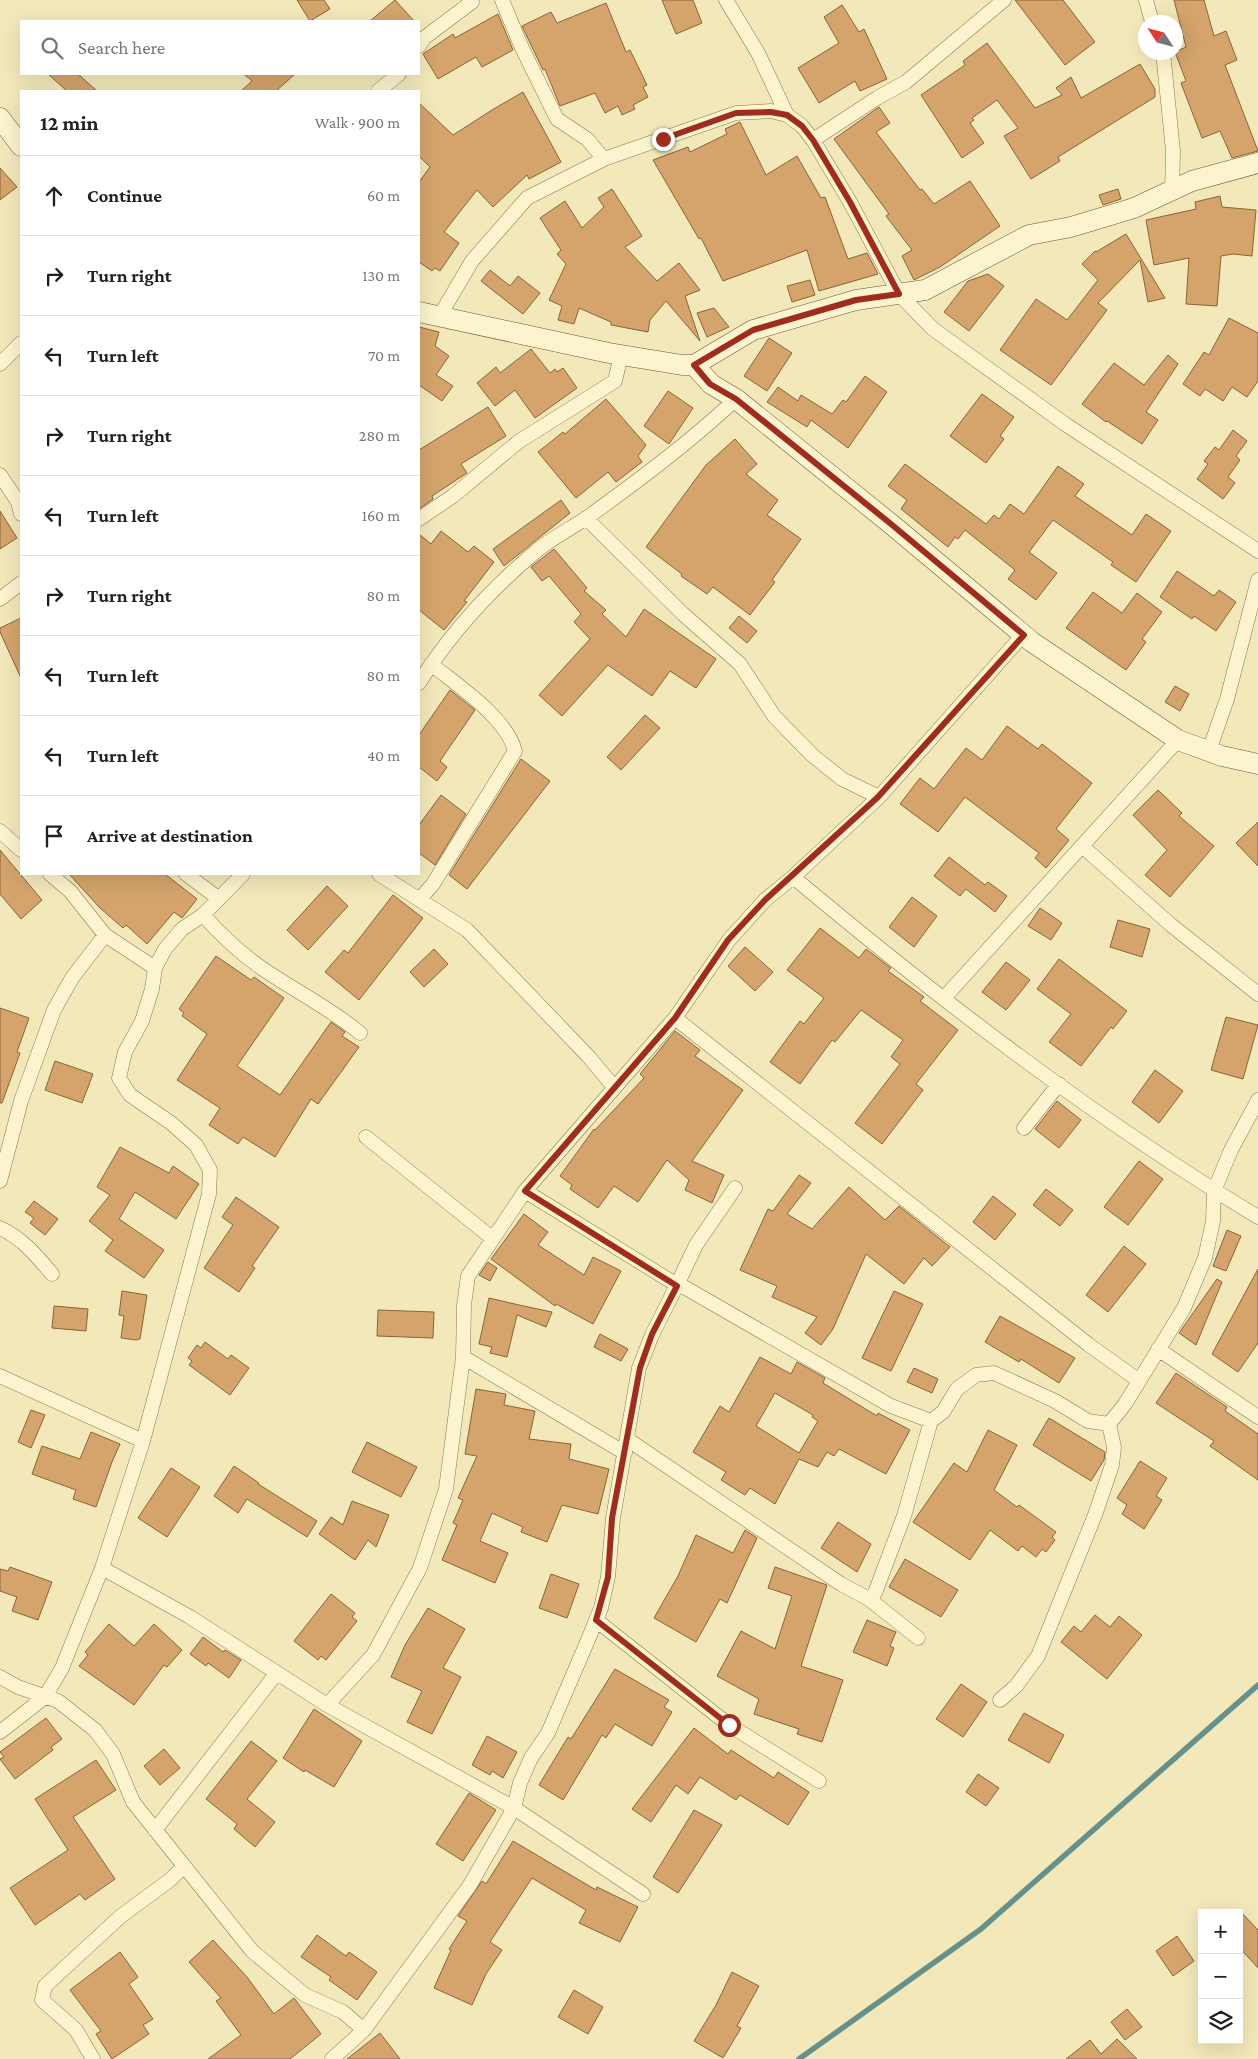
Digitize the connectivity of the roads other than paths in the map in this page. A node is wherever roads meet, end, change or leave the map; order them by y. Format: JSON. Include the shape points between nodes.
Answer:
{"nodes":[{"id":1,"x":502,"y":0,"type":"edge"},
{"id":2,"x":726,"y":0,"type":"edge"},
{"id":3,"x":1004,"y":0,"type":"edge"},
{"id":4,"x":1146,"y":0,"type":"edge"},
{"id":5,"x":472,"y":1,"type":"edge"},
{"id":6,"x":1150,"y":15,"type":"edge"},
{"id":7,"x":420,"y":44,"type":"edge"},
{"id":8,"x":1164,"y":60,"type":"edge"},
{"id":9,"x":397,"y":75,"type":"edge"},
{"id":10,"x":379,"y":90,"type":"edge"},
{"id":11,"x":787,"y":115,"type":"junction"},
{"id":12,"x":0,"y":118,"type":"edge"},
{"id":13,"x":813,"y":140,"type":"junction"},
{"id":14,"x":20,"y":145,"type":"edge"},
{"id":15,"x":604,"y":159,"type":"junction"},
{"id":16,"x":1258,"y":163,"type":"edge"},
{"id":17,"x":1172,"y":191,"type":"junction"},
{"id":18,"x":899,"y":294,"type":"junction"},
{"id":19,"x":420,"y":312,"type":"edge"},
{"id":20,"x":439,"y":316,"type":"junction"},
{"id":21,"x":20,"y":343,"type":"edge"},
{"id":22,"x":621,"y":355,"type":"junction"},
{"id":23,"x":0,"y":364,"type":"edge"},
{"id":24,"x":694,"y":365,"type":"junction"},
{"id":25,"x":736,"y":399,"type":"junction"},
{"id":26,"x":0,"y":475,"type":"edge"},
{"id":27,"x":20,"y":505,"type":"edge"},
{"id":28,"x":420,"y":518,"type":"edge"},
{"id":29,"x":586,"y":518,"type":"junction"},
{"id":30,"x":1258,"y":551,"type":"edge"},
{"id":31,"x":1258,"y":580,"type":"edge"},
{"id":32,"x":20,"y":584,"type":"edge"},
{"id":33,"x":0,"y":599,"type":"edge"},
{"id":34,"x":1024,"y":635,"type":"junction"},
{"id":35,"x":431,"y":664,"type":"junction"},
{"id":36,"x":420,"y":681,"type":"edge"},
{"id":37,"x":1178,"y":740,"type":"junction"},
{"id":38,"x":1209,"y":751,"type":"junction"},
{"id":39,"x":1258,"y":764,"type":"edge"},
{"id":40,"x":878,"y":797,"type":"junction"},
{"id":41,"x":2,"y":835,"type":"edge"},
{"id":42,"x":1082,"y":846,"type":"junction"},
{"id":43,"x":20,"y":849,"type":"edge"},
{"id":44,"x":51,"y":875,"type":"edge"},
{"id":45,"x":187,"y":875,"type":"edge"},
{"id":46,"x":242,"y":875,"type":"edge"},
{"id":47,"x":381,"y":875,"type":"edge"},
{"id":48,"x":793,"y":877,"type":"junction"},
{"id":49,"x":218,"y":898,"type":"junction"},
{"id":50,"x":420,"y":899,"type":"junction"},
{"id":51,"x":203,"y":914,"type":"junction"},
{"id":52,"x":105,"y":935,"type":"junction"},
{"id":53,"x":155,"y":968,"type":"junction"},
{"id":54,"x":1258,"y":994,"type":"edge"},
{"id":55,"x":944,"y":998,"type":"junction"},
{"id":56,"x":675,"y":1018,"type":"junction"},
{"id":57,"x":360,"y":1033,"type":"dead end"},
{"id":58,"x":1059,"y":1084,"type":"junction"},
{"id":59,"x":614,"y":1087,"type":"junction"},
{"id":60,"x":1258,"y":1100,"type":"edge"},
{"id":61,"x":1024,"y":1128,"type":"dead end"},
{"id":62,"x":366,"y":1137,"type":"dead end"},
{"id":63,"x":0,"y":1181,"type":"edge"},
{"id":64,"x":735,"y":1188,"type":"dead end"},
{"id":65,"x":525,"y":1191,"type":"junction"},
{"id":66,"x":1214,"y":1191,"type":"junction"},
{"id":67,"x":1258,"y":1217,"type":"edge"},
{"id":68,"x":0,"y":1228,"type":"edge"},
{"id":69,"x":492,"y":1238,"type":"junction"},
{"id":70,"x":52,"y":1274,"type":"dead end"},
{"id":71,"x":677,"y":1286,"type":"junction"},
{"id":72,"x":1158,"y":1349,"type":"junction"},
{"id":73,"x":463,"y":1357,"type":"junction"},
{"id":74,"x":0,"y":1376,"type":"edge"},
{"id":75,"x":1138,"y":1380,"type":"junction"},
{"id":76,"x":1258,"y":1418,"type":"edge"},
{"id":77,"x":931,"y":1421,"type":"junction"},
{"id":78,"x":1109,"y":1424,"type":"junction"},
{"id":79,"x":143,"y":1441,"type":"junction"},
{"id":80,"x":626,"y":1446,"type":"junction"},
{"id":81,"x":102,"y":1568,"type":"junction"},
{"id":82,"x":869,"y":1599,"type":"junction"},
{"id":83,"x":596,"y":1620,"type":"junction"},
{"id":84,"x":918,"y":1638,"type":"dead end"},
{"id":85,"x":276,"y":1674,"type":"junction"},
{"id":86,"x":0,"y":1678,"type":"edge"},
{"id":87,"x":45,"y":1697,"type":"junction"},
{"id":88,"x":1000,"y":1700,"type":"dead end"},
{"id":89,"x":327,"y":1705,"type":"junction"},
{"id":90,"x":0,"y":1732,"type":"edge"},
{"id":91,"x":819,"y":1781,"type":"dead end"},
{"id":92,"x":514,"y":1808,"type":"junction"},
{"id":93,"x":155,"y":1830,"type":"junction"},
{"id":94,"x":184,"y":1866,"type":"junction"},
{"id":95,"x":643,"y":1894,"type":"dead end"},
{"id":96,"x":364,"y":2030,"type":"junction"},
{"id":97,"x":94,"y":2059,"type":"edge"},
{"id":98,"x":332,"y":2059,"type":"edge"}],
"edges":[{"from":1,"to":15,"type":"street","via":[[557,119],[587,139]]},
{"from":2,"to":11,"type":"street","via":[[758,53]]},
{"from":3,"to":13,"type":"street","via":[[906,82]]},
{"from":4,"to":6,"type":"street"},
{"from":5,"to":7,"type":"street"},
{"from":8,"to":17,"type":"street","via":[[1173,151]]},
{"from":9,"to":10,"type":"street"},
{"from":11,"to":13,"type":"street"},
{"from":11,"to":15,"type":"street","via":[[736,113]]},
{"from":12,"to":14,"type":"street"},
{"from":13,"to":18,"type":"street"},
{"from":15,"to":20,"type":"street","via":[[527,198],[472,261]]},
{"from":16,"to":17,"type":"street","via":[[1192,181]]},
{"from":17,"to":18,"type":"street","via":[[1134,208],[1071,227],[1029,235],[925,290]]},
{"from":18,"to":24,"type":"street","via":[[856,300],[753,330]]},
{"from":18,"to":30,"type":"street","via":[[933,329],[1036,404]]},
{"from":19,"to":20,"type":"street"},
{"from":20,"to":22,"type":"street"},
{"from":21,"to":23,"type":"street"},
{"from":22,"to":24,"type":"street"},
{"from":22,"to":28,"type":"street","via":[[615,381],[518,442],[453,496]]},
{"from":24,"to":25,"type":"street","via":[[710,384]]},
{"from":25,"to":29,"type":"street","via":[[701,431]]},
{"from":25,"to":34,"type":"street"},
{"from":26,"to":27,"type":"street"},
{"from":29,"to":35,"type":"street","via":[[535,552],[486,597]]},
{"from":29,"to":40,"type":"street","via":[[683,614],[740,664],[774,716],[812,755],[842,779]]},
{"from":31,"to":38,"type":"street"},
{"from":32,"to":33,"type":"street"},
{"from":34,"to":37,"type":"street"},
{"from":34,"to":40,"type":"street"},
{"from":35,"to":36,"type":"street"},
{"from":35,"to":50,"type":"street","via":[[498,720],[511,737],[515,751],[433,884]]},
{"from":37,"to":38,"type":"street"},
{"from":37,"to":42,"type":"street"},
{"from":38,"to":39,"type":"street"},
{"from":40,"to":48,"type":"street"},
{"from":41,"to":43,"type":"street"},
{"from":42,"to":54,"type":"street","via":[[1186,937]]},
{"from":42,"to":55,"type":"street"},
{"from":44,"to":52,"type":"street","via":[[70,891]]},
{"from":45,"to":49,"type":"street"},
{"from":46,"to":49,"type":"street"},
{"from":47,"to":50,"type":"street"},
{"from":48,"to":55,"type":"street"},
{"from":48,"to":56,"type":"street","via":[[765,900],[728,940]]},
{"from":49,"to":51,"type":"street"},
{"from":50,"to":59,"type":"street","via":[[468,930]]},
{"from":51,"to":53,"type":"street","via":[[182,928]]},
{"from":51,"to":57,"type":"street","via":[[222,936],[262,968]]},
{"from":52,"to":53,"type":"street"},
{"from":52,"to":63,"type":"street","via":[[72,978],[54,1010],[21,1101]]},
{"from":53,"to":79,"type":"street","via":[[152,989],[124,1052],[119,1078],[130,1096],[171,1123],[196,1145],[210,1170],[206,1211]]},
{"from":55,"to":58,"type":"street"},
{"from":56,"to":59,"type":"street"},
{"from":56,"to":75,"type":"street","via":[[1089,1345]]},
{"from":58,"to":61,"type":"street"},
{"from":58,"to":66,"type":"street"},
{"from":59,"to":65,"type":"street"},
{"from":60,"to":66,"type":"street","via":[[1231,1150]]},
{"from":62,"to":69,"type":"street"},
{"from":64,"to":71,"type":"street","via":[[696,1246]]},
{"from":65,"to":69,"type":"street"},
{"from":65,"to":71,"type":"street"},
{"from":66,"to":67,"type":"street"},
{"from":66,"to":72,"type":"street","via":[[1213,1221],[1205,1258],[1184,1308]]},
{"from":68,"to":70,"type":"street","via":[[32,1250]]},
{"from":69,"to":73,"type":"street","via":[[468,1276]]},
{"from":71,"to":77,"type":"street","via":[[684,1287],[890,1406]]},
{"from":71,"to":80,"type":"street","via":[[652,1334],[640,1368]]},
{"from":72,"to":75,"type":"street"},
{"from":72,"to":76,"type":"street"},
{"from":73,"to":80,"type":"street"},
{"from":73,"to":89,"type":"street","via":[[446,1489],[420,1568],[373,1656]]},
{"from":74,"to":79,"type":"street"},
{"from":75,"to":78,"type":"street"},
{"from":77,"to":78,"type":"street","via":[[943,1412],[957,1389],[976,1374],[994,1373],[1055,1401],[1088,1421]]},
{"from":77,"to":82,"type":"street","via":[[904,1516],[875,1593]]},
{"from":78,"to":88,"type":"street","via":[[1114,1447],[1112,1465],[1095,1515],[1038,1656],[1016,1686]]},
{"from":79,"to":81,"type":"street"},
{"from":80,"to":82,"type":"street"},
{"from":80,"to":83,"type":"street","via":[[612,1518],[608,1577]]},
{"from":81,"to":85,"type":"street","via":[[190,1617]]},
{"from":81,"to":87,"type":"street","via":[[62,1668]]},
{"from":82,"to":84,"type":"street"},
{"from":83,"to":91,"type":"street","via":[[729,1725]]},
{"from":83,"to":92,"type":"street","via":[[548,1734],[531,1758]]},
{"from":85,"to":89,"type":"street"},
{"from":85,"to":93,"type":"street"},
{"from":86,"to":87,"type":"street"},
{"from":87,"to":90,"type":"street"},
{"from":87,"to":93,"type":"street","via":[[58,1701],[96,1730],[113,1754],[133,1802]]},
{"from":89,"to":92,"type":"street"},
{"from":92,"to":95,"type":"street"},
{"from":92,"to":96,"type":"street","via":[[470,1885]]},
{"from":93,"to":94,"type":"street"},
{"from":94,"to":96,"type":"street","via":[[252,1951],[305,1995],[343,2012]]},
{"from":94,"to":97,"type":"street","via":[[121,1916],[45,1986],[42,2000],[76,2030]]},
{"from":96,"to":98,"type":"street"}]}
